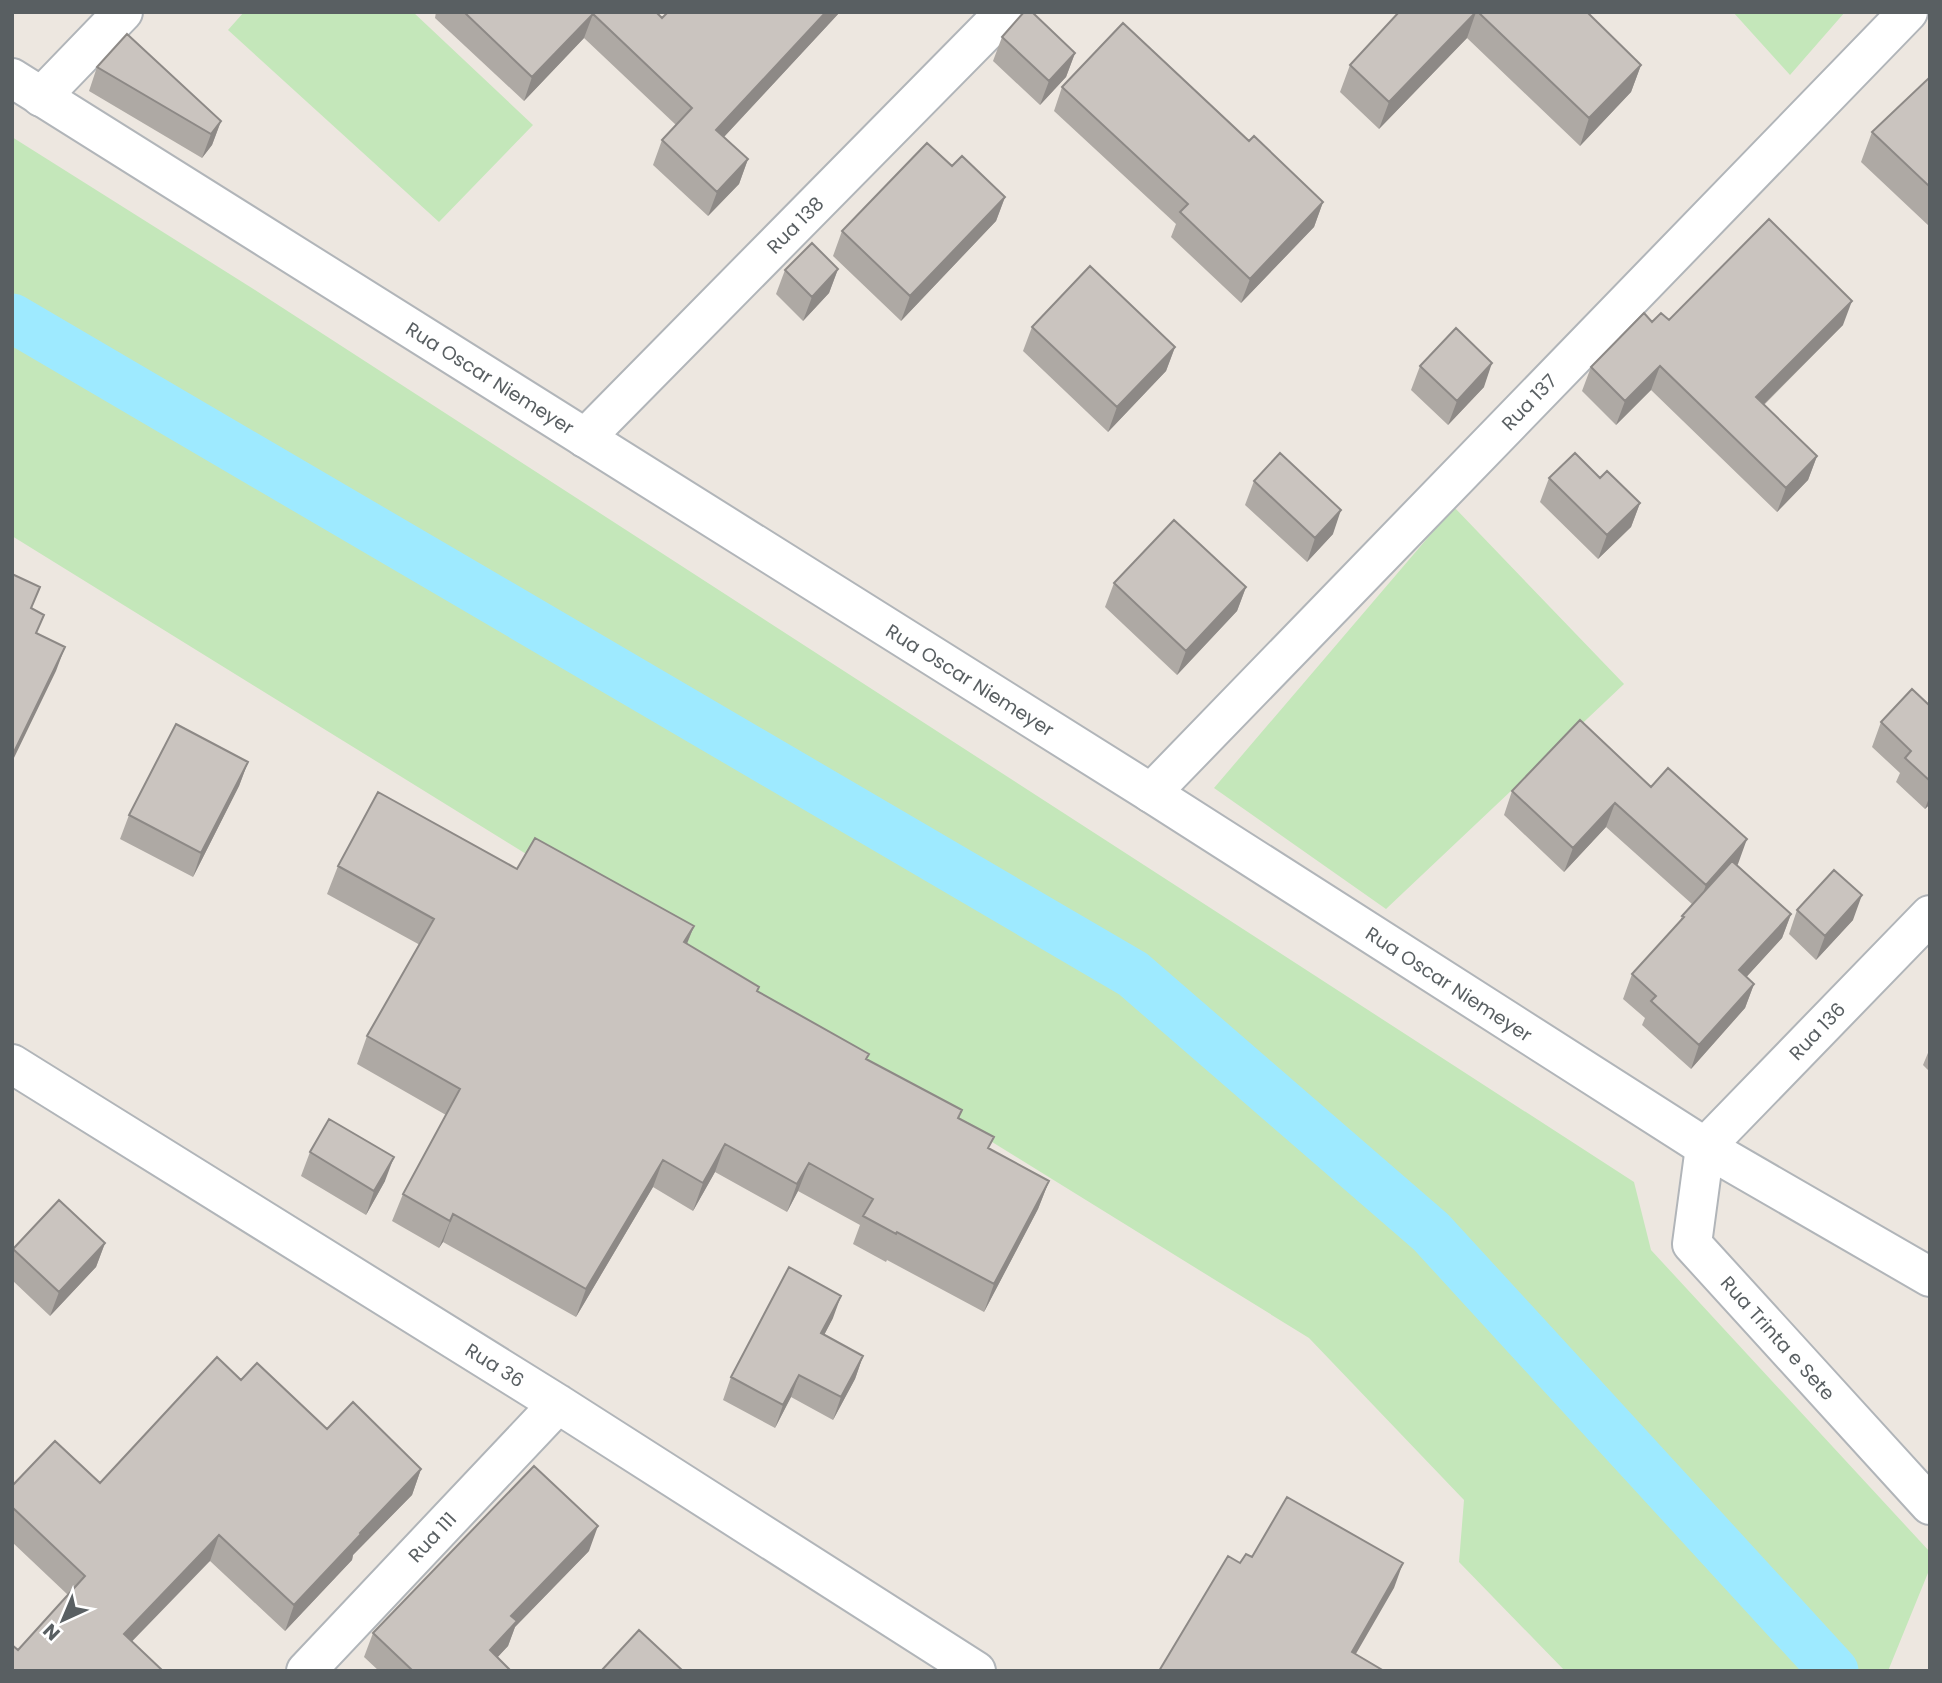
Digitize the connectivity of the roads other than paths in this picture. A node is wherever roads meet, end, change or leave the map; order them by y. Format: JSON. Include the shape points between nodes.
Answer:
{"nodes":[{"id":1,"x":122,"y":12,"type":"edge"},
{"id":2,"x":1005,"y":12,"type":"edge"},
{"id":3,"x":1908,"y":12,"type":"edge"},
{"id":4,"x":27,"y":87,"type":"edge"},
{"id":5,"x":585,"y":438,"type":"junction"},
{"id":6,"x":1151,"y":793,"type":"junction"},
{"id":7,"x":1930,"y":915,"type":"edge"},
{"id":8,"x":12,"y":1064,"type":"edge"},
{"id":9,"x":1705,"y":1147,"type":"junction"},
{"id":10,"x":1930,"y":1278,"type":"edge"},
{"id":11,"x":558,"y":1404,"type":"junction"},
{"id":12,"x":1930,"y":1504,"type":"edge"},
{"id":13,"x":306,"y":1671,"type":"edge"},
{"id":14,"x":975,"y":1671,"type":"edge"}],
"edges":[{"from":1,"to":4,"type":"street"},
{"from":2,"to":5,"type":"street","name":"Rua 138"},
{"from":3,"to":6,"type":"street","name":"Rua 137"},
{"from":4,"to":5,"type":"street","name":"Rua Oscar Niemeyer"},
{"from":5,"to":6,"type":"street","name":"Rua Oscar Niemeyer"},
{"from":6,"to":9,"type":"street","name":"Rua Oscar Niemeyer"},
{"from":7,"to":9,"type":"street","name":"Rua 136"},
{"from":8,"to":11,"type":"street","name":"Rua 36"},
{"from":9,"to":10,"type":"street","name":"Rua Oscar Niemeyer"},
{"from":9,"to":12,"type":"street","name":"Rua Trinta e Sete","via":[[1692,1244]]},
{"from":11,"to":13,"type":"street","name":"Rua 111"},
{"from":11,"to":14,"type":"street","name":"Rua 36"}]}
